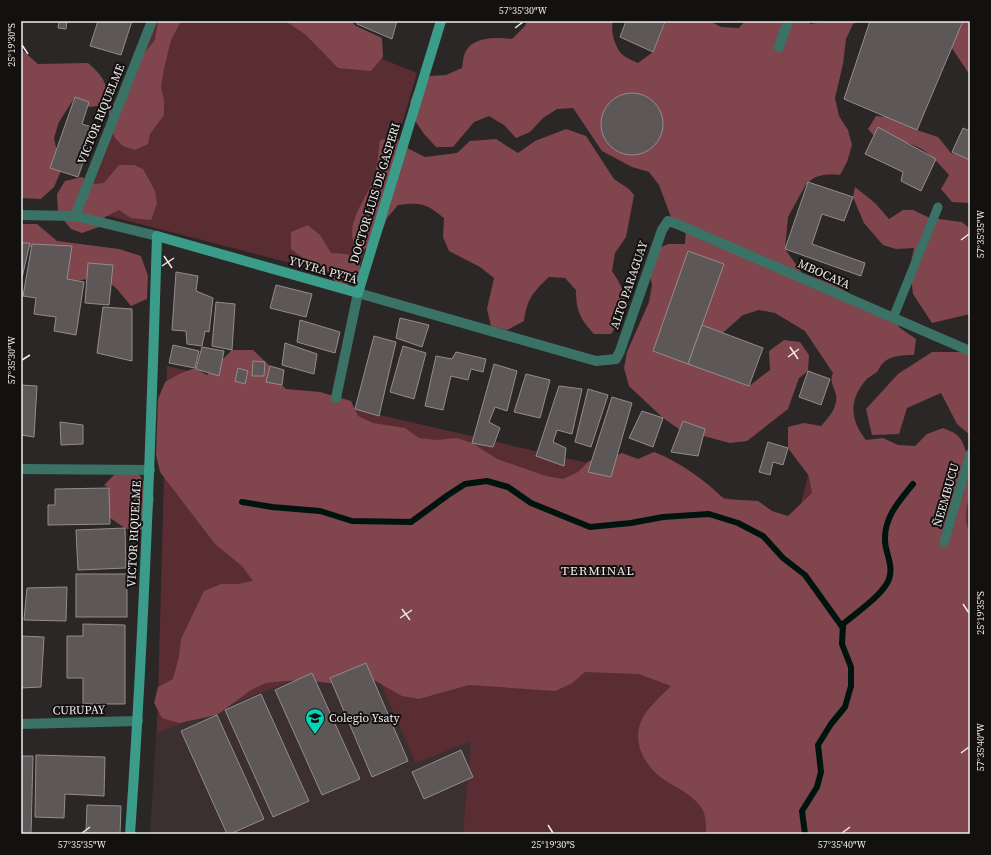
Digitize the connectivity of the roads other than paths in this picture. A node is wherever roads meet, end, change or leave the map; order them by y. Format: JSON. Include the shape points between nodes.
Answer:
{"nodes":[{"id":1,"x":152,"y":21,"type":"edge"},
{"id":2,"x":441,"y":21,"type":"edge"},
{"id":3,"x":788,"y":21,"type":"edge"},
{"id":4,"x":779,"y":47,"type":"dead end"},
{"id":5,"x":938,"y":207,"type":"dead end"},
{"id":6,"x":21,"y":215,"type":"edge"},
{"id":7,"x":75,"y":216,"type":"junction"},
{"id":8,"x":668,"y":221,"type":"joint"},
{"id":9,"x":157,"y":236,"type":"junction"},
{"id":10,"x":358,"y":293,"type":"junction"},
{"id":11,"x":893,"y":318,"type":"junction"},
{"id":12,"x":970,"y":351,"type":"edge"},
{"id":13,"x":616,"y":358,"type":"joint"},
{"id":14,"x":336,"y":398,"type":"dead end"},
{"id":15,"x":970,"y":454,"type":"edge"},
{"id":16,"x":21,"y":469,"type":"edge"},
{"id":17,"x":150,"y":470,"type":"junction"},
{"id":18,"x":944,"y":543,"type":"dead end"},
{"id":19,"x":138,"y":721,"type":"junction"},
{"id":20,"x":21,"y":724,"type":"edge"},
{"id":21,"x":130,"y":834,"type":"edge"}],
"edges":[{"from":1,"to":7,"type":"street","name":"VICTOR RIQUELME"},
{"from":2,"to":10,"type":"street","name":"DOCTOR LUIS DE GASPERI"},
{"from":3,"to":4,"type":"street"},
{"from":5,"to":11,"type":"lane"},
{"from":6,"to":7,"type":"street","name":"YVYRA PYTÁ"},
{"from":7,"to":9,"type":"street","name":"YVYRA PYTÁ"},
{"from":8,"to":11,"type":"street","name":"MBOCAYA"},
{"from":8,"to":13,"type":"street","name":"ALTO PARAGUAY","via":[[662,230]]},
{"from":9,"to":10,"type":"street","name":"YVYRA PYTÁ"},
{"from":9,"to":17,"type":"street","name":"VICTOR RIQUELME"},
{"from":10,"to":13,"type":"street","name":"YVYRA PYTÁ","via":[[596,362]]},
{"from":10,"to":14,"type":"street","name":"DOCTOR LUIS DE GASPERI"},
{"from":11,"to":12,"type":"street","name":"MBOCAYA"},
{"from":15,"to":18,"type":"lane","name":"ÑEEMBUCU"},
{"from":16,"to":17,"type":"street"},
{"from":17,"to":19,"type":"street","name":"VICTOR RIQUELME"},
{"from":19,"to":20,"type":"street","name":"CURUPAY"},
{"from":19,"to":21,"type":"street","name":"VICTOR RIQUELME"}]}
